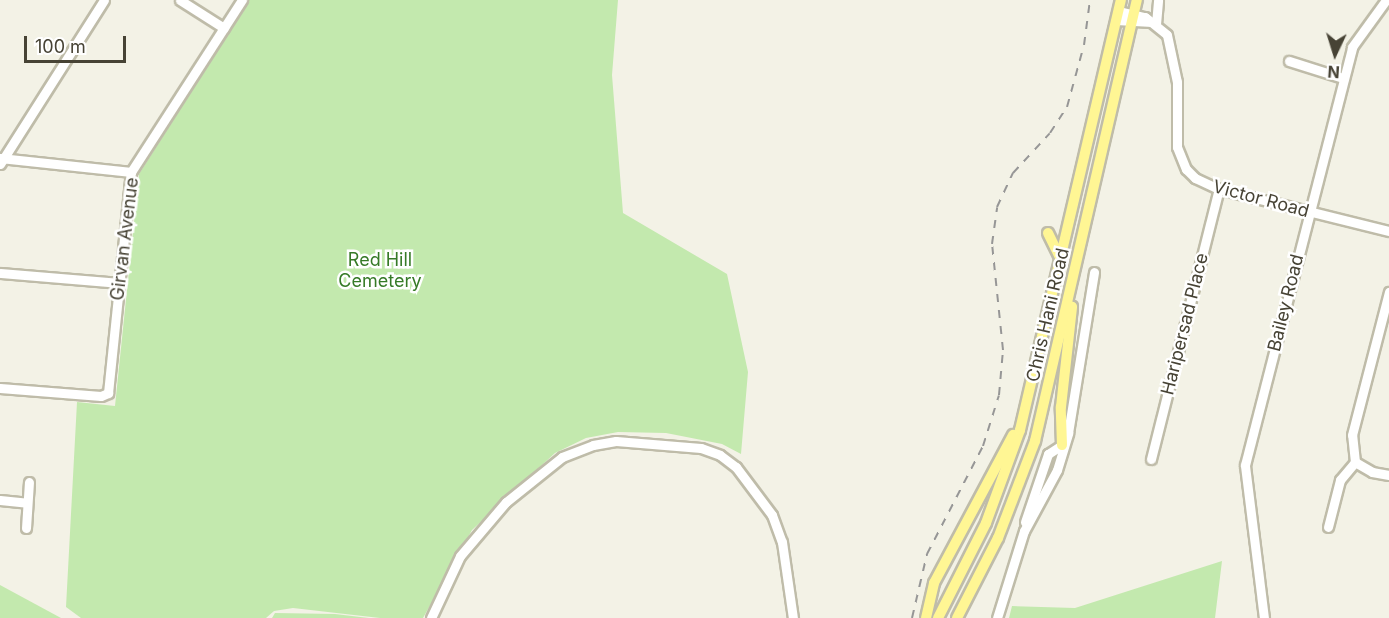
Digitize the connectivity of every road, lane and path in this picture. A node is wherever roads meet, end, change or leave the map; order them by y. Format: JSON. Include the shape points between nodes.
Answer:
{"nodes":[{"id":1,"x":105,"y":0,"type":"edge"},
{"id":2,"x":180,"y":0,"type":"edge"},
{"id":3,"x":242,"y":0,"type":"edge"},
{"id":4,"x":1137,"y":0,"type":"edge"},
{"id":5,"x":1158,"y":0,"type":"edge"},
{"id":6,"x":1386,"y":0,"type":"edge"},
{"id":7,"x":1119,"y":10,"type":"edge"},
{"id":8,"x":1133,"y":18,"type":"junction"},
{"id":9,"x":1154,"y":23,"type":"junction"},
{"id":10,"x":224,"y":28,"type":"junction"},
{"id":11,"x":1289,"y":61,"type":"dead end"},
{"id":12,"x":1343,"y":78,"type":"junction"},
{"id":13,"x":1,"y":160,"type":"edge"},
{"id":14,"x":131,"y":172,"type":"junction"},
{"id":15,"x":1219,"y":189,"type":"junction"},
{"id":16,"x":1310,"y":212,"type":"junction"},
{"id":17,"x":1389,"y":231,"type":"edge"},
{"id":18,"x":1048,"y":233,"type":"dead end"},
{"id":19,"x":1060,"y":262,"type":"junction"},
{"id":20,"x":1094,"y":272,"type":"dead end"},
{"id":21,"x":0,"y":273,"type":"edge"},
{"id":22,"x":119,"y":283,"type":"junction"},
{"id":23,"x":1071,"y":292,"type":"junction"},
{"id":24,"x":1389,"y":292,"type":"edge"},
{"id":25,"x":0,"y":388,"type":"edge"},
{"id":26,"x":1025,"y":414,"type":"junction"},
{"id":27,"x":1062,"y":445,"type":"junction"},
{"id":28,"x":1150,"y":459,"type":"dead end"},
{"id":29,"x":1355,"y":462,"type":"junction"},
{"id":30,"x":1389,"y":475,"type":"edge"},
{"id":31,"x":29,"y":482,"type":"dead end"},
{"id":32,"x":0,"y":500,"type":"edge"},
{"id":33,"x":27,"y":503,"type":"junction"},
{"id":34,"x":1328,"y":527,"type":"dead end"},
{"id":35,"x":26,"y":528,"type":"dead end"},
{"id":36,"x":431,"y":618,"type":"edge"},
{"id":37,"x":793,"y":618,"type":"edge"},
{"id":38,"x":926,"y":618,"type":"edge"},
{"id":39,"x":938,"y":618,"type":"edge"},
{"id":40,"x":957,"y":618,"type":"edge"},
{"id":41,"x":997,"y":618,"type":"edge"},
{"id":42,"x":1264,"y":618,"type":"edge"}],
"edges":[{"from":1,"to":13,"type":"street"},
{"from":2,"to":10,"type":"street"},
{"from":3,"to":10,"type":"street","name":"Girvan Avenue"},
{"from":4,"to":8,"type":"main road","name":"Chris Hani Road"},
{"from":5,"to":9,"type":"street"},
{"from":6,"to":12,"type":"street","name":"Bailey Road","via":[[1354,40]]},
{"from":7,"to":8,"type":"street"},
{"from":7,"to":19,"type":"main road","name":"Chris Hani Road"},
{"from":8,"to":9,"type":"street"},
{"from":8,"to":23,"type":"main road","name":"Chris Hani Road"},
{"from":9,"to":15,"type":"street","name":"Victor Road","via":[[1167,35],[1174,61],[1180,159],[1196,178]]},
{"from":10,"to":14,"type":"street","name":"Girvan Avenue"},
{"from":11,"to":12,"type":"street"},
{"from":12,"to":16,"type":"street","name":"Bailey Road"},
{"from":13,"to":14,"type":"street"},
{"from":14,"to":22,"type":"street","name":"Girvan Avenue"},
{"from":15,"to":16,"type":"street","name":"Victor Road"},
{"from":15,"to":28,"type":"street","name":"Haripersad Place"},
{"from":16,"to":17,"type":"street","name":"Victor Road"},
{"from":16,"to":42,"type":"street","name":"Bailey Road","via":[[1245,465]]},
{"from":18,"to":19,"type":"main road"},
{"from":19,"to":26,"type":"main road","name":"Chris Hani Road"},
{"from":20,"to":27,"type":"street","via":[[1073,413]]},
{"from":21,"to":22,"type":"street"},
{"from":22,"to":25,"type":"street","name":"Girvan Avenue","via":[[108,393],[101,396]]},
{"from":23,"to":27,"type":"main road","via":[[1073,322],[1061,407]]},
{"from":23,"to":40,"type":"main road","name":"Chris Hani Road","via":[[1047,400],[1024,475],[998,538]]},
{"from":24,"to":29,"type":"street","via":[[1352,435]]},
{"from":26,"to":38,"type":"main road","via":[[928,598]]},
{"from":26,"to":39,"type":"main road","name":"Chris Hani Road","via":[[990,513]]},
{"from":27,"to":41,"type":"street","via":[[1048,454]]},
{"from":29,"to":30,"type":"street","via":[[1372,472]]},
{"from":29,"to":34,"type":"street","via":[[1340,480]]},
{"from":31,"to":33,"type":"street"},
{"from":32,"to":33,"type":"street"},
{"from":33,"to":35,"type":"street"},
{"from":36,"to":37,"type":"street","via":[[460,556],[506,502],[562,458],[592,445],[616,441],[700,448],[720,455],[736,467],[772,515],[782,542]]}]}
